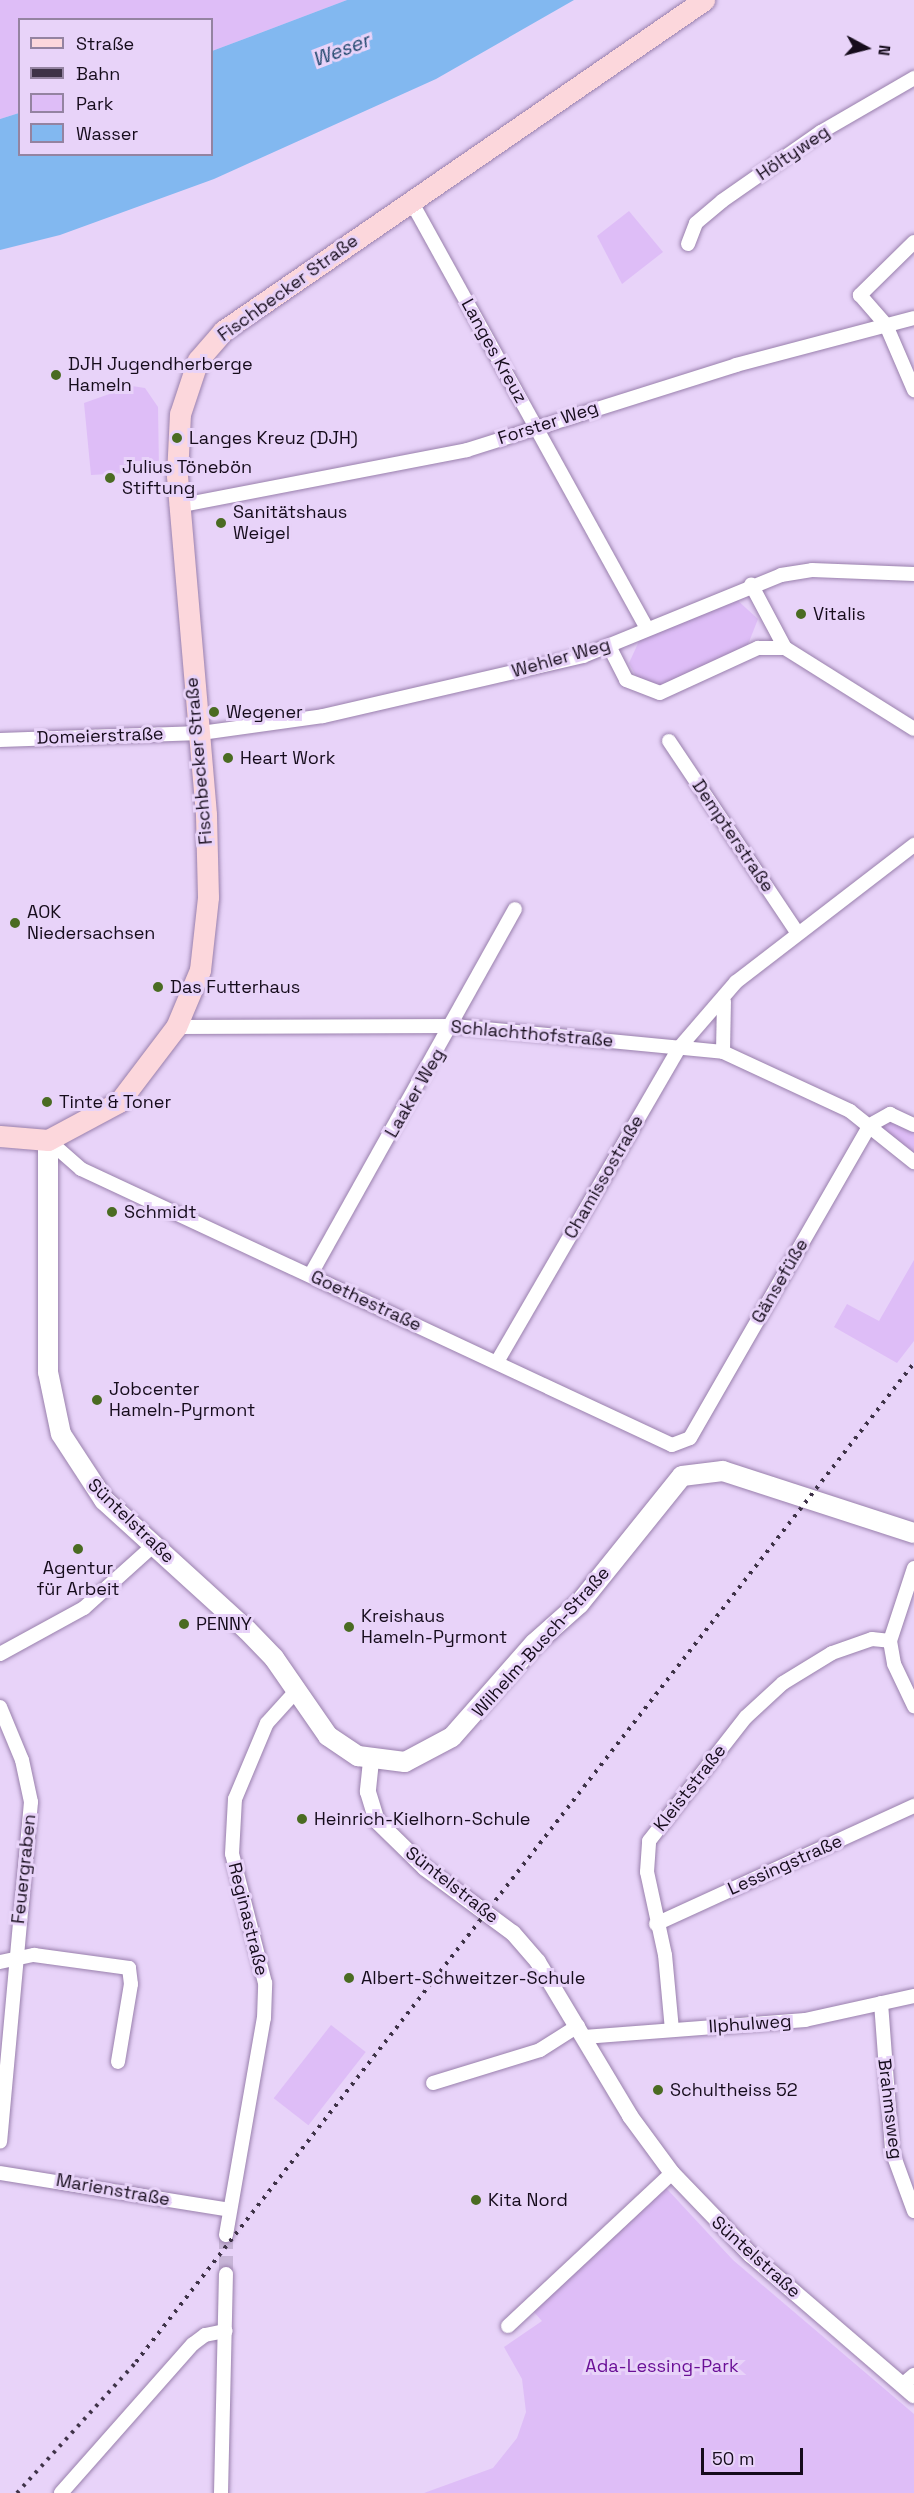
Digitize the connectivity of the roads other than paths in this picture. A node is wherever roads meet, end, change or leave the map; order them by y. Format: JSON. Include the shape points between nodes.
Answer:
{"nodes":[{"id":1,"x":704,"y":0,"type":"edge"},
{"id":2,"x":914,"y":78,"type":"edge"},
{"id":3,"x":411,"y":201,"type":"junction"},
{"id":4,"x":914,"y":242,"type":"edge"},
{"id":5,"x":688,"y":244,"type":"dead end"},
{"id":6,"x":914,"y":318,"type":"edge"},
{"id":7,"x":886,"y":325,"type":"junction"},
{"id":8,"x":914,"y":390,"type":"edge"},
{"id":9,"x":535,"y":426,"type":"junction"},
{"id":10,"x":177,"y":506,"type":"junction"},
{"id":11,"x":914,"y":574,"type":"edge"},
{"id":12,"x":751,"y":584,"type":"junction"},
{"id":13,"x":647,"y":628,"type":"junction"},
{"id":14,"x":609,"y":646,"type":"junction"},
{"id":15,"x":785,"y":648,"type":"junction"},
{"id":16,"x":914,"y":729,"type":"edge"},
{"id":17,"x":201,"y":733,"type":"junction"},
{"id":18,"x":0,"y":740,"type":"edge"},
{"id":19,"x":669,"y":741,"type":"dead end"},
{"id":20,"x":914,"y":845,"type":"edge"},
{"id":21,"x":515,"y":909,"type":"dead end"},
{"id":22,"x":796,"y":931,"type":"junction"},
{"id":23,"x":724,"y":1002,"type":"junction"},
{"id":24,"x":454,"y":1026,"type":"junction"},
{"id":25,"x":176,"y":1027,"type":"junction"},
{"id":26,"x":679,"y":1048,"type":"junction"},
{"id":27,"x":723,"y":1052,"type":"junction"},
{"id":28,"x":870,"y":1125,"type":"junction"},
{"id":29,"x":914,"y":1125,"type":"edge"},
{"id":30,"x":0,"y":1136,"type":"edge"},
{"id":31,"x":48,"y":1140,"type":"junction"},
{"id":32,"x":914,"y":1162,"type":"edge"},
{"id":33,"x":311,"y":1274,"type":"junction"},
{"id":34,"x":497,"y":1362,"type":"junction"},
{"id":35,"x":690,"y":1438,"type":"joint"},
{"id":36,"x":914,"y":1533,"type":"edge"},
{"id":37,"x":154,"y":1545,"type":"junction"},
{"id":38,"x":914,"y":1568,"type":"edge"},
{"id":39,"x":890,"y":1641,"type":"junction"},
{"id":40,"x":0,"y":1654,"type":"edge"},
{"id":41,"x":297,"y":1690,"type":"junction"},
{"id":42,"x":914,"y":1706,"type":"edge"},
{"id":43,"x":0,"y":1707,"type":"edge"},
{"id":44,"x":371,"y":1761,"type":"junction"},
{"id":45,"x":914,"y":1806,"type":"edge"},
{"id":46,"x":656,"y":1924,"type":"junction"},
{"id":47,"x":7,"y":1962,"type":"edge"},
{"id":48,"x":914,"y":1996,"type":"edge"},
{"id":49,"x":881,"y":2003,"type":"junction"},
{"id":50,"x":672,"y":2030,"type":"junction"},
{"id":51,"x":581,"y":2031,"type":"junction"},
{"id":52,"x":118,"y":2062,"type":"dead end"},
{"id":53,"x":433,"y":2084,"type":"dead end"},
{"id":54,"x":0,"y":2142,"type":"edge"},
{"id":55,"x":0,"y":2173,"type":"edge"},
{"id":56,"x":672,"y":2173,"type":"junction"},
{"id":57,"x":226,"y":2210,"type":"junction"},
{"id":58,"x":914,"y":2211,"type":"edge"},
{"id":59,"x":226,"y":2235,"type":"tunnel mouth"},
{"id":60,"x":226,"y":2274,"type":"tunnel mouth"},
{"id":61,"x":508,"y":2326,"type":"dead end"},
{"id":62,"x":226,"y":2331,"type":"junction"},
{"id":63,"x":910,"y":2385,"type":"edge"},
{"id":64,"x":61,"y":2493,"type":"edge"},
{"id":65,"x":221,"y":2493,"type":"edge"}],
"edges":[{"from":1,"to":3,"type":"main road","name":"Fischbecker Straße"},
{"from":2,"to":5,"type":"street","name":"Höltyweg","via":[[822,132],[722,201],[696,223]]},
{"from":3,"to":9,"type":"street","name":"Langes Kreuz"},
{"from":3,"to":10,"type":"main road","name":"Fischbecker Straße","via":[[223,331],[198,360],[180,414]]},
{"from":4,"to":7,"type":"street","via":[[860,295]]},
{"from":6,"to":7,"type":"street","name":"Forster Weg"},
{"from":7,"to":8,"type":"street"},
{"from":7,"to":9,"type":"street","name":"Forster Weg"},
{"from":9,"to":10,"type":"street","name":"Forster Weg","via":[[467,450],[395,467]]},
{"from":9,"to":13,"type":"street","name":"Langes Kreuz"},
{"from":10,"to":17,"type":"main road","name":"Fischbecker Straße"},
{"from":11,"to":12,"type":"street","name":"Wehler Weg","via":[[812,570]]},
{"from":12,"to":13,"type":"street","name":"Wehler Weg"},
{"from":12,"to":15,"type":"street"},
{"from":13,"to":14,"type":"street","name":"Wehler Weg"},
{"from":14,"to":15,"type":"street","via":[[626,680],[660,693],[758,648]]},
{"from":14,"to":17,"type":"street","name":"Wehler Weg","via":[[329,715]]},
{"from":15,"to":16,"type":"street"},
{"from":17,"to":18,"type":"street","name":"Domeierstraße"},
{"from":17,"to":25,"type":"main road","name":"Fischbecker Straße","via":[[208,897],[204,945],[200,970]]},
{"from":19,"to":22,"type":"street","name":"Dempterstraße"},
{"from":20,"to":22,"type":"street","name":"Chamissostraße"},
{"from":21,"to":24,"type":"street","name":"Laaker Weg"},
{"from":22,"to":23,"type":"street","name":"Chamissostraße","via":[[736,982]]},
{"from":23,"to":26,"type":"street","name":"Chamissostraße"},
{"from":23,"to":27,"type":"street"},
{"from":24,"to":25,"type":"street","name":"Schlachthofstraße","via":[[198,1031]]},
{"from":24,"to":26,"type":"street","name":"Schlachthofstraße"},
{"from":24,"to":33,"type":"street","name":"Laaker Weg"},
{"from":25,"to":31,"type":"main road","name":"Fischbecker Straße","via":[[119,1102]]},
{"from":26,"to":27,"type":"street","name":"Schlachthofstraße"},
{"from":26,"to":34,"type":"street","name":"Chamissostraße"},
{"from":27,"to":28,"type":"street","name":"Schlachthofstraße","via":[[784,1076]]},
{"from":28,"to":29,"type":"street","via":[[890,1114]]},
{"from":28,"to":32,"type":"street","name":"Schlachthofstraße","via":[[879,1138]]},
{"from":28,"to":35,"type":"street","name":"Gänsefüße"},
{"from":30,"to":31,"type":"main road"},
{"from":31,"to":33,"type":"street","name":"Goethestraße","via":[[81,1169]]},
{"from":31,"to":37,"type":"main road","name":"Süntelstraße","via":[[52,1410],[80,1469]]},
{"from":33,"to":34,"type":"street","name":"Goethestraße"},
{"from":34,"to":35,"type":"street","name":"Goethestraße","via":[[672,1445]]},
{"from":36,"to":44,"type":"main road","name":"Wilhelm-Busch-Straße","via":[[827,1508],[723,1471],[682,1476],[579,1604],[535,1643],[452,1737],[405,1762]]},
{"from":37,"to":40,"type":"street","via":[[84,1608]]},
{"from":37,"to":41,"type":"main road","name":"Süntelstraße","via":[[247,1630]]},
{"from":38,"to":39,"type":"street"},
{"from":39,"to":42,"type":"street","via":[[894,1664]]},
{"from":39,"to":46,"type":"street","name":"Kleiststraße","via":[[872,1639],[832,1653],[783,1683],[746,1717],[649,1841],[647,1872]]},
{"from":41,"to":44,"type":"main road","name":"Süntelstraße","via":[[328,1736]]},
{"from":41,"to":57,"type":"street","name":"Reginastraße","via":[[267,1723],[235,1799],[232,1854],[265,1983],[264,2018]]},
{"from":43,"to":47,"type":"street","name":"Feuergraben","via":[[22,1760],[30,1802]]},
{"from":44,"to":51,"type":"street","name":"Süntelstraße","via":[[368,1792],[377,1821],[425,1868],[513,1932]]},
{"from":45,"to":46,"type":"street","name":"Lessingstraße"},
{"from":46,"to":50,"type":"street","name":"Kleiststraße"},
{"from":47,"to":52,"type":"street","via":[[34,1955],[129,1968],[131,1984]]},
{"from":47,"to":54,"type":"street","name":"Feuergraben"},
{"from":48,"to":49,"type":"street","name":"Ilphulweg"},
{"from":49,"to":50,"type":"street","name":"Ilphulweg","via":[[805,2020]]},
{"from":49,"to":58,"type":"street","name":"Brahmsweg","via":[[892,2151]]},
{"from":50,"to":51,"type":"street","name":"Ilphulweg"},
{"from":51,"to":53,"type":"street","via":[[540,2050]]},
{"from":51,"to":56,"type":"street","name":"Süntelstraße"},
{"from":55,"to":57,"type":"street","name":"Marienstraße"},
{"from":56,"to":61,"type":"street"},
{"from":56,"to":63,"type":"street","name":"Süntelstraße","via":[[751,2255]]},
{"from":57,"to":59,"type":"street","name":"Reginastraße"},
{"from":60,"to":62,"type":"street"},
{"from":62,"to":64,"type":"street","via":[[205,2335],[193,2344]]},
{"from":62,"to":65,"type":"street"}]}
